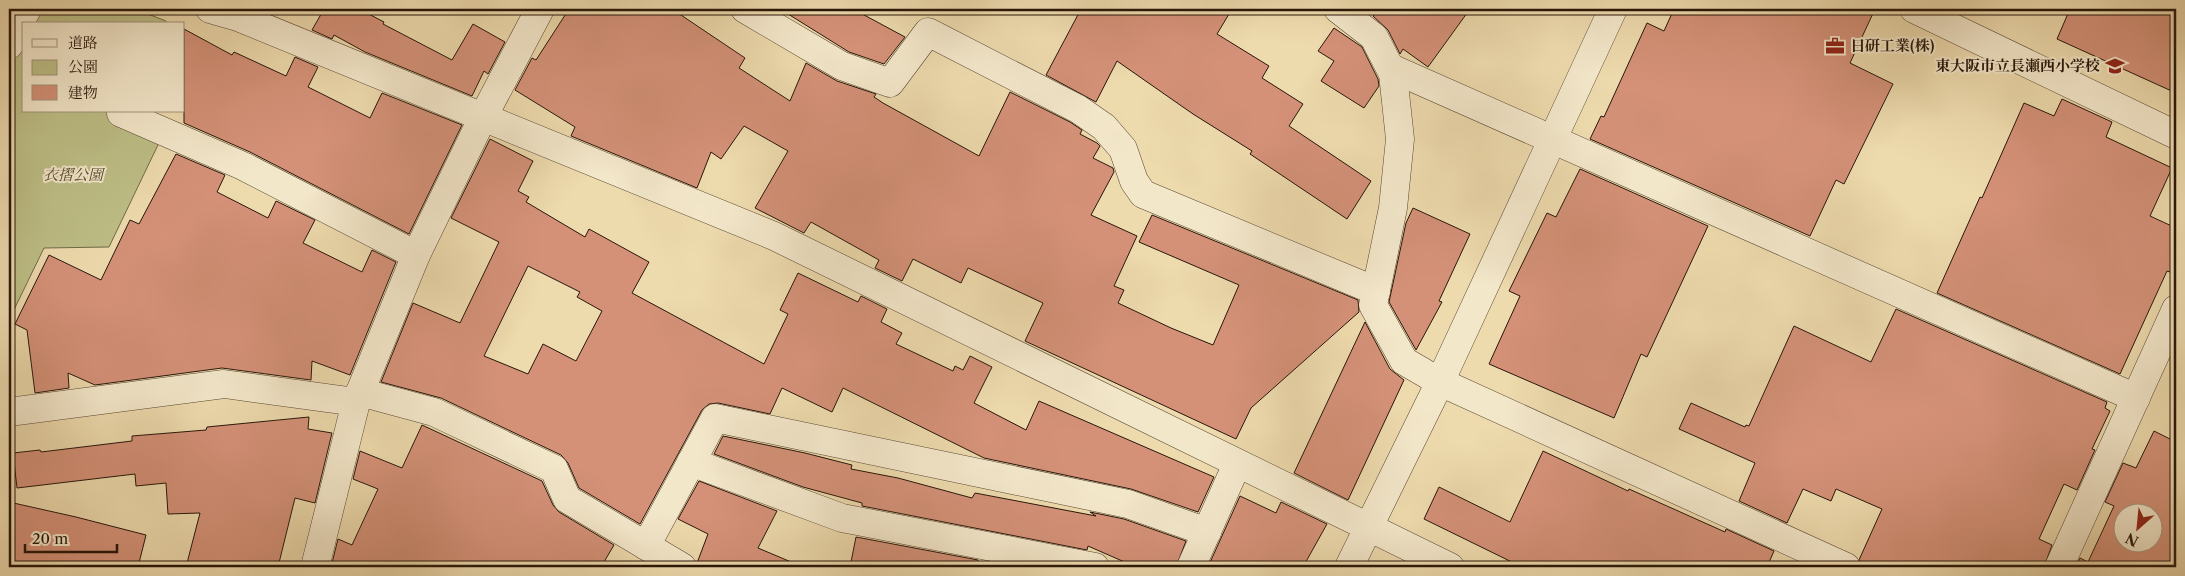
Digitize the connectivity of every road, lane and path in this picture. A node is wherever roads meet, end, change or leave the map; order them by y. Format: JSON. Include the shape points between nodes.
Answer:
{"nodes":[{"id":1,"x":27,"y":9,"type":"edge"},
{"id":2,"x":210,"y":9,"type":"edge"},
{"id":3,"x":540,"y":9,"type":"edge"},
{"id":4,"x":745,"y":9,"type":"edge"},
{"id":5,"x":1338,"y":9,"type":"edge"},
{"id":6,"x":1613,"y":9,"type":"edge"},
{"id":7,"x":1914,"y":9,"type":"edge"},
{"id":8,"x":9,"y":45,"type":"edge"},
{"id":9,"x":1390,"y":68,"type":"junction"},
{"id":10,"x":121,"y":113,"type":"dead end"},
{"id":11,"x":483,"y":117,"type":"junction"},
{"id":12,"x":2176,"y":135,"type":"edge"},
{"id":13,"x":1553,"y":139,"type":"junction"},
{"id":14,"x":416,"y":255,"type":"junction"},
{"id":15,"x":1376,"y":291,"type":"junction"},
{"id":16,"x":2176,"y":309,"type":"edge"},
{"id":17,"x":1440,"y":382,"type":"junction"},
{"id":18,"x":358,"y":397,"type":"junction"},
{"id":19,"x":2136,"y":398,"type":"junction"},
{"id":20,"x":9,"y":412,"type":"edge"},
{"id":21,"x":690,"y":462,"type":"junction"},
{"id":22,"x":1237,"y":464,"type":"junction"},
{"id":23,"x":1367,"y":528,"type":"junction"},
{"id":24,"x":1207,"y":532,"type":"junction"},
{"id":25,"x":646,"y":546,"type":"junction"},
{"id":26,"x":315,"y":567,"type":"edge"},
{"id":27,"x":682,"y":567,"type":"edge"},
{"id":28,"x":1095,"y":567,"type":"edge"},
{"id":29,"x":1191,"y":567,"type":"edge"},
{"id":30,"x":1349,"y":567,"type":"edge"},
{"id":31,"x":1450,"y":567,"type":"edge"},
{"id":32,"x":1846,"y":567,"type":"edge"},
{"id":33,"x":2058,"y":567,"type":"edge"}],
"edges":[{"from":1,"to":8,"type":"street"},
{"from":2,"to":11,"type":"street","via":[[238,17]]},
{"from":3,"to":11,"type":"street"},
{"from":4,"to":15,"type":"street","via":[[842,66],[890,83],[928,32],[1078,109],[1104,128],[1123,149],[1134,181],[1143,194]]},
{"from":5,"to":9,"type":"street","via":[[1374,37]]},
{"from":6,"to":13,"type":"street"},
{"from":7,"to":12,"type":"street"},
{"from":9,"to":13,"type":"street"},
{"from":9,"to":15,"type":"street","via":[[1400,139],[1393,208]]},
{"from":10,"to":14,"type":"street","via":[[243,166]]},
{"from":11,"to":14,"type":"street"},
{"from":11,"to":22,"type":"street","via":[[774,236]]},
{"from":13,"to":17,"type":"street"},
{"from":13,"to":19,"type":"street"},
{"from":14,"to":18,"type":"street"},
{"from":15,"to":17,"type":"street","via":[[1373,305],[1404,361]]},
{"from":16,"to":19,"type":"street"},
{"from":17,"to":23,"type":"street"},
{"from":17,"to":32,"type":"street"},
{"from":18,"to":20,"type":"street","via":[[224,384]]},
{"from":18,"to":25,"type":"street","via":[[434,412],[554,469],[567,500]]},
{"from":18,"to":26,"type":"street"},
{"from":19,"to":33,"type":"street"},
{"from":21,"to":24,"type":"street","via":[[715,418],[1128,504]]},
{"from":21,"to":25,"type":"street"},
{"from":21,"to":28,"type":"street","via":[[842,518]]},
{"from":22,"to":23,"type":"street"},
{"from":22,"to":24,"type":"street"},
{"from":23,"to":30,"type":"street"},
{"from":23,"to":31,"type":"street"},
{"from":24,"to":29,"type":"street"},
{"from":25,"to":27,"type":"street"}]}
